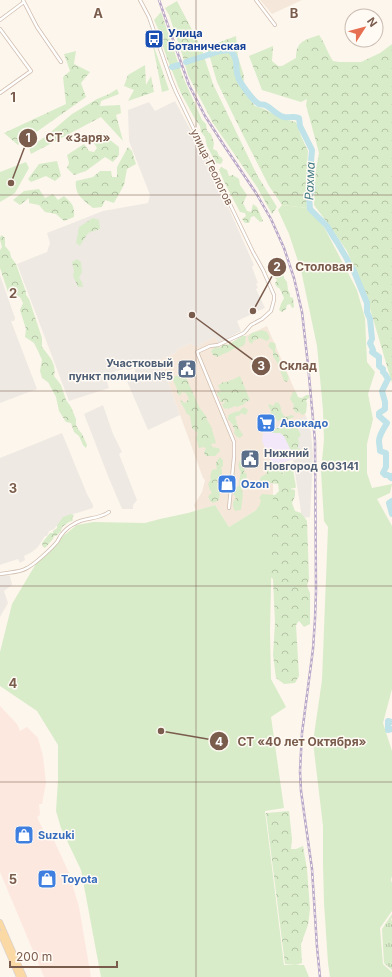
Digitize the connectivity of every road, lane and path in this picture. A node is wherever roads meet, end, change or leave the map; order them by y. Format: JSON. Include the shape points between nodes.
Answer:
{"nodes":[{"id":1,"x":140,"y":0,"type":"edge"},
{"id":2,"x":256,"y":0,"type":"edge"},
{"id":3,"x":23,"y":1,"type":"edge"},
{"id":4,"x":0,"y":20,"type":"edge"},
{"id":5,"x":275,"y":25,"type":"dead end"},
{"id":6,"x":0,"y":29,"type":"edge"},
{"id":7,"x":61,"y":62,"type":"dead end"},
{"id":8,"x":0,"y":93,"type":"edge"},
{"id":9,"x":229,"y":508,"type":"dead end"},
{"id":10,"x":109,"y":512,"type":"dead end"},
{"id":11,"x":0,"y":574,"type":"edge"},
{"id":12,"x":0,"y":922,"type":"edge"},
{"id":13,"x":0,"y":933,"type":"edge"},
{"id":14,"x":19,"y":977,"type":"edge"},
{"id":15,"x":24,"y":977,"type":"edge"}],
"edges":[{"from":1,"to":9,"type":"street","name":"улица Геологов","via":[[149,17],[173,86],[273,293],[271,311],[244,333],[197,352],[234,442]]},
{"from":2,"to":5,"type":"street"},
{"from":3,"to":4,"type":"street"},
{"from":3,"to":7,"type":"street"},
{"from":6,"to":8,"type":"street","via":[[30,71]]},
{"from":10,"to":11,"type":"street","via":[[73,524],[28,568]]},
{"from":12,"to":15,"type":"main road"},
{"from":13,"to":14,"type":"main road"}]}
